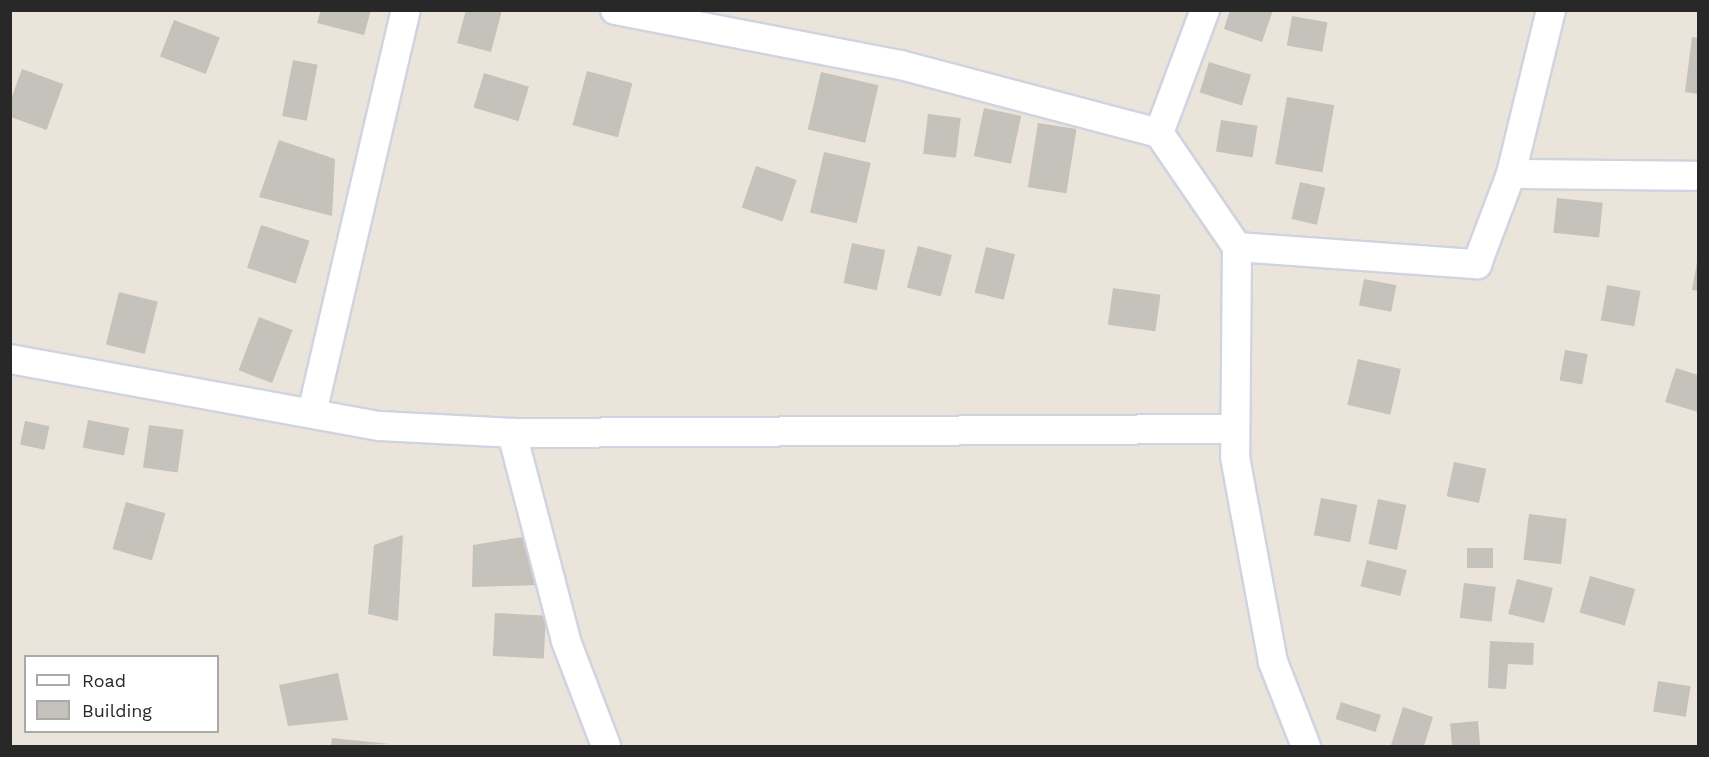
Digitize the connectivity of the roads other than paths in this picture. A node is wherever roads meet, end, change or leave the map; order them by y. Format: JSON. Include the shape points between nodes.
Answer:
{"nodes":[{"id":1,"x":406,"y":10,"type":"edge"},
{"id":2,"x":615,"y":10,"type":"edge"},
{"id":3,"x":1205,"y":10,"type":"edge"},
{"id":4,"x":1551,"y":10,"type":"edge"},
{"id":5,"x":1159,"y":133,"type":"junction"},
{"id":6,"x":1511,"y":174,"type":"junction"},
{"id":7,"x":1698,"y":176,"type":"edge"},
{"id":8,"x":1237,"y":247,"type":"junction"},
{"id":9,"x":10,"y":359,"type":"edge"},
{"id":10,"x":312,"y":413,"type":"junction"},
{"id":11,"x":1235,"y":429,"type":"junction"},
{"id":12,"x":512,"y":433,"type":"junction"},
{"id":13,"x":606,"y":747,"type":"edge"},
{"id":14,"x":1306,"y":747,"type":"edge"}],
"edges":[{"from":1,"to":10,"type":"street"},
{"from":2,"to":5,"type":"street","via":[[901,65]]},
{"from":3,"to":5,"type":"street"},
{"from":4,"to":6,"type":"street"},
{"from":5,"to":8,"type":"street"},
{"from":6,"to":7,"type":"street"},
{"from":6,"to":8,"type":"street","via":[[1477,264]]},
{"from":8,"to":11,"type":"street"},
{"from":9,"to":10,"type":"street"},
{"from":10,"to":12,"type":"street","via":[[380,426]]},
{"from":11,"to":12,"type":"street"},
{"from":11,"to":14,"type":"street","via":[[1235,457],[1273,662]]},
{"from":12,"to":13,"type":"street","via":[[566,641]]}]}
